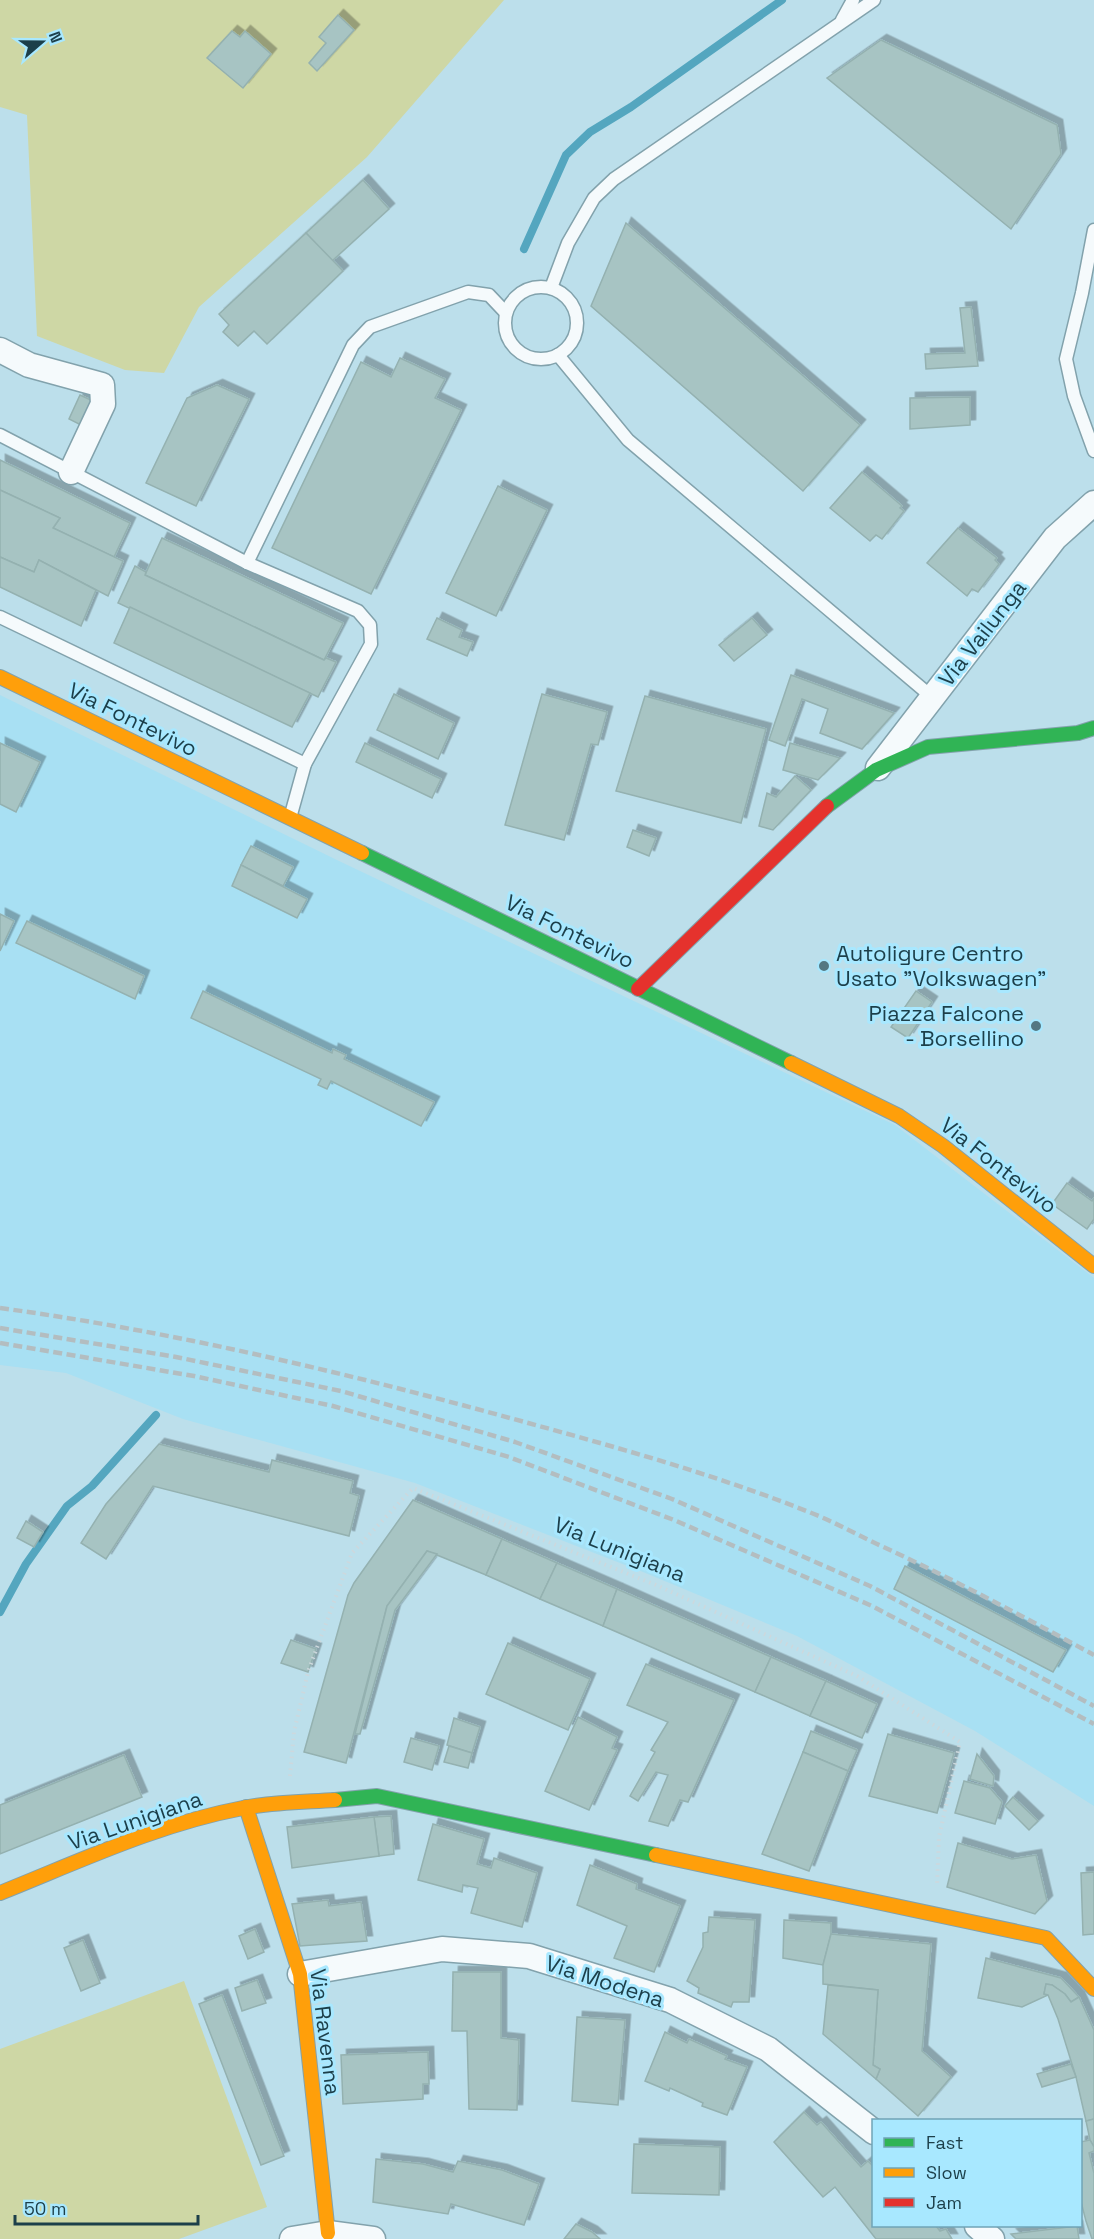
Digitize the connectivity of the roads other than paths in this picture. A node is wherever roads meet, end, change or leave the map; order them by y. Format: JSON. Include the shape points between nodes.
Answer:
{"nodes":[{"id":1,"x":853,"y":0,"type":"edge"},
{"id":2,"x":874,"y":0,"type":"edge"},
{"id":3,"x":840,"y":23,"type":"junction"},
{"id":4,"x":1094,"y":230,"type":"edge"},
{"id":5,"x":551,"y":288,"type":"junction"},
{"id":6,"x":506,"y":313,"type":"junction"},
{"id":7,"x":0,"y":350,"type":"edge"},
{"id":8,"x":558,"y":355,"type":"junction"},
{"id":9,"x":0,"y":435,"type":"edge"},
{"id":10,"x":1094,"y":451,"type":"edge"},
{"id":11,"x":71,"y":472,"type":"junction"},
{"id":12,"x":1094,"y":503,"type":"edge"},
{"id":13,"x":247,"y":563,"type":"junction"},
{"id":14,"x":0,"y":617,"type":"edge"},
{"id":15,"x":0,"y":677,"type":"edge"},
{"id":16,"x":932,"y":697,"type":"junction"},
{"id":17,"x":1094,"y":728,"type":"edge"},
{"id":18,"x":304,"y":764,"type":"junction"},
{"id":19,"x":876,"y":770,"type":"junction"},
{"id":20,"x":290,"y":819,"type":"junction"},
{"id":21,"x":638,"y":989,"type":"junction"},
{"id":22,"x":1094,"y":1266,"type":"edge"},
{"id":23,"x":246,"y":1807,"type":"junction"},
{"id":24,"x":0,"y":1893,"type":"edge"},
{"id":25,"x":300,"y":1974,"type":"junction"},
{"id":26,"x":1094,"y":1989,"type":"edge"},
{"id":27,"x":872,"y":2131,"type":"edge"},
{"id":28,"x":978,"y":2227,"type":"edge"},
{"id":29,"x":328,"y":2233,"type":"junction"},
{"id":30,"x":292,"y":2239,"type":"edge"},
{"id":31,"x":373,"y":2239,"type":"edge"},
{"id":32,"x":992,"y":2239,"type":"edge"}],
"edges":[{"from":1,"to":3,"type":"lane"},
{"from":2,"to":3,"type":"lane"},
{"from":3,"to":5,"type":"lane","via":[[614,179],[594,198],[568,243]]},
{"from":4,"to":10,"type":"lane","via":[[1066,359],[1074,396]]},
{"from":5,"to":6,"type":"lane","via":[[538,286],[523,291],[513,299]]},
{"from":5,"to":8,"type":"lane","via":[[573,305],[577,320],[569,346]]},
{"from":6,"to":8,"type":"lane","via":[[509,340],[517,350],[530,358]]},
{"from":6,"to":13,"type":"lane","via":[[489,295],[468,292],[370,327],[352,345]]},
{"from":7,"to":11,"type":"street","via":[[29,365],[102,385],[104,404]]},
{"from":8,"to":16,"type":"lane","via":[[628,440]]},
{"from":9,"to":11,"type":"lane"},
{"from":11,"to":13,"type":"lane"},
{"from":12,"to":16,"type":"street","name":"Via Vailunga","via":[[1055,538]]},
{"from":13,"to":18,"type":"lane","via":[[358,611],[370,625],[371,644]]},
{"from":14,"to":18,"type":"lane"},
{"from":15,"to":20,"type":"street","name":"Via Fontevivo"},
{"from":16,"to":19,"type":"street","name":"Via Vailunga"},
{"from":17,"to":19,"type":"street","name":"Via Vailunga","via":[[1078,733],[928,747]]},
{"from":18,"to":20,"type":"lane"},
{"from":19,"to":21,"type":"street","name":"Via Vailunga","via":[[834,799]]},
{"from":20,"to":21,"type":"street","name":"Via Fontevivo"},
{"from":21,"to":22,"type":"street","name":"Via Fontevivo","via":[[899,1116],[943,1146]]},
{"from":23,"to":24,"type":"street","name":"Via Lunigiana","via":[[150,1833]]},
{"from":23,"to":25,"type":"street","name":"Via Ravenna"},
{"from":23,"to":26,"type":"street","name":"Via Lunigiana","via":[[377,1796],[1046,1938]]},
{"from":25,"to":27,"type":"street","name":"Via Modena","via":[[442,1949],[530,1956],[670,2000],[768,2049]]},
{"from":25,"to":29,"type":"street","name":"Via Ravenna"},
{"from":28,"to":32,"type":"street"},
{"from":29,"to":30,"type":"street"},
{"from":29,"to":31,"type":"street"}]}
